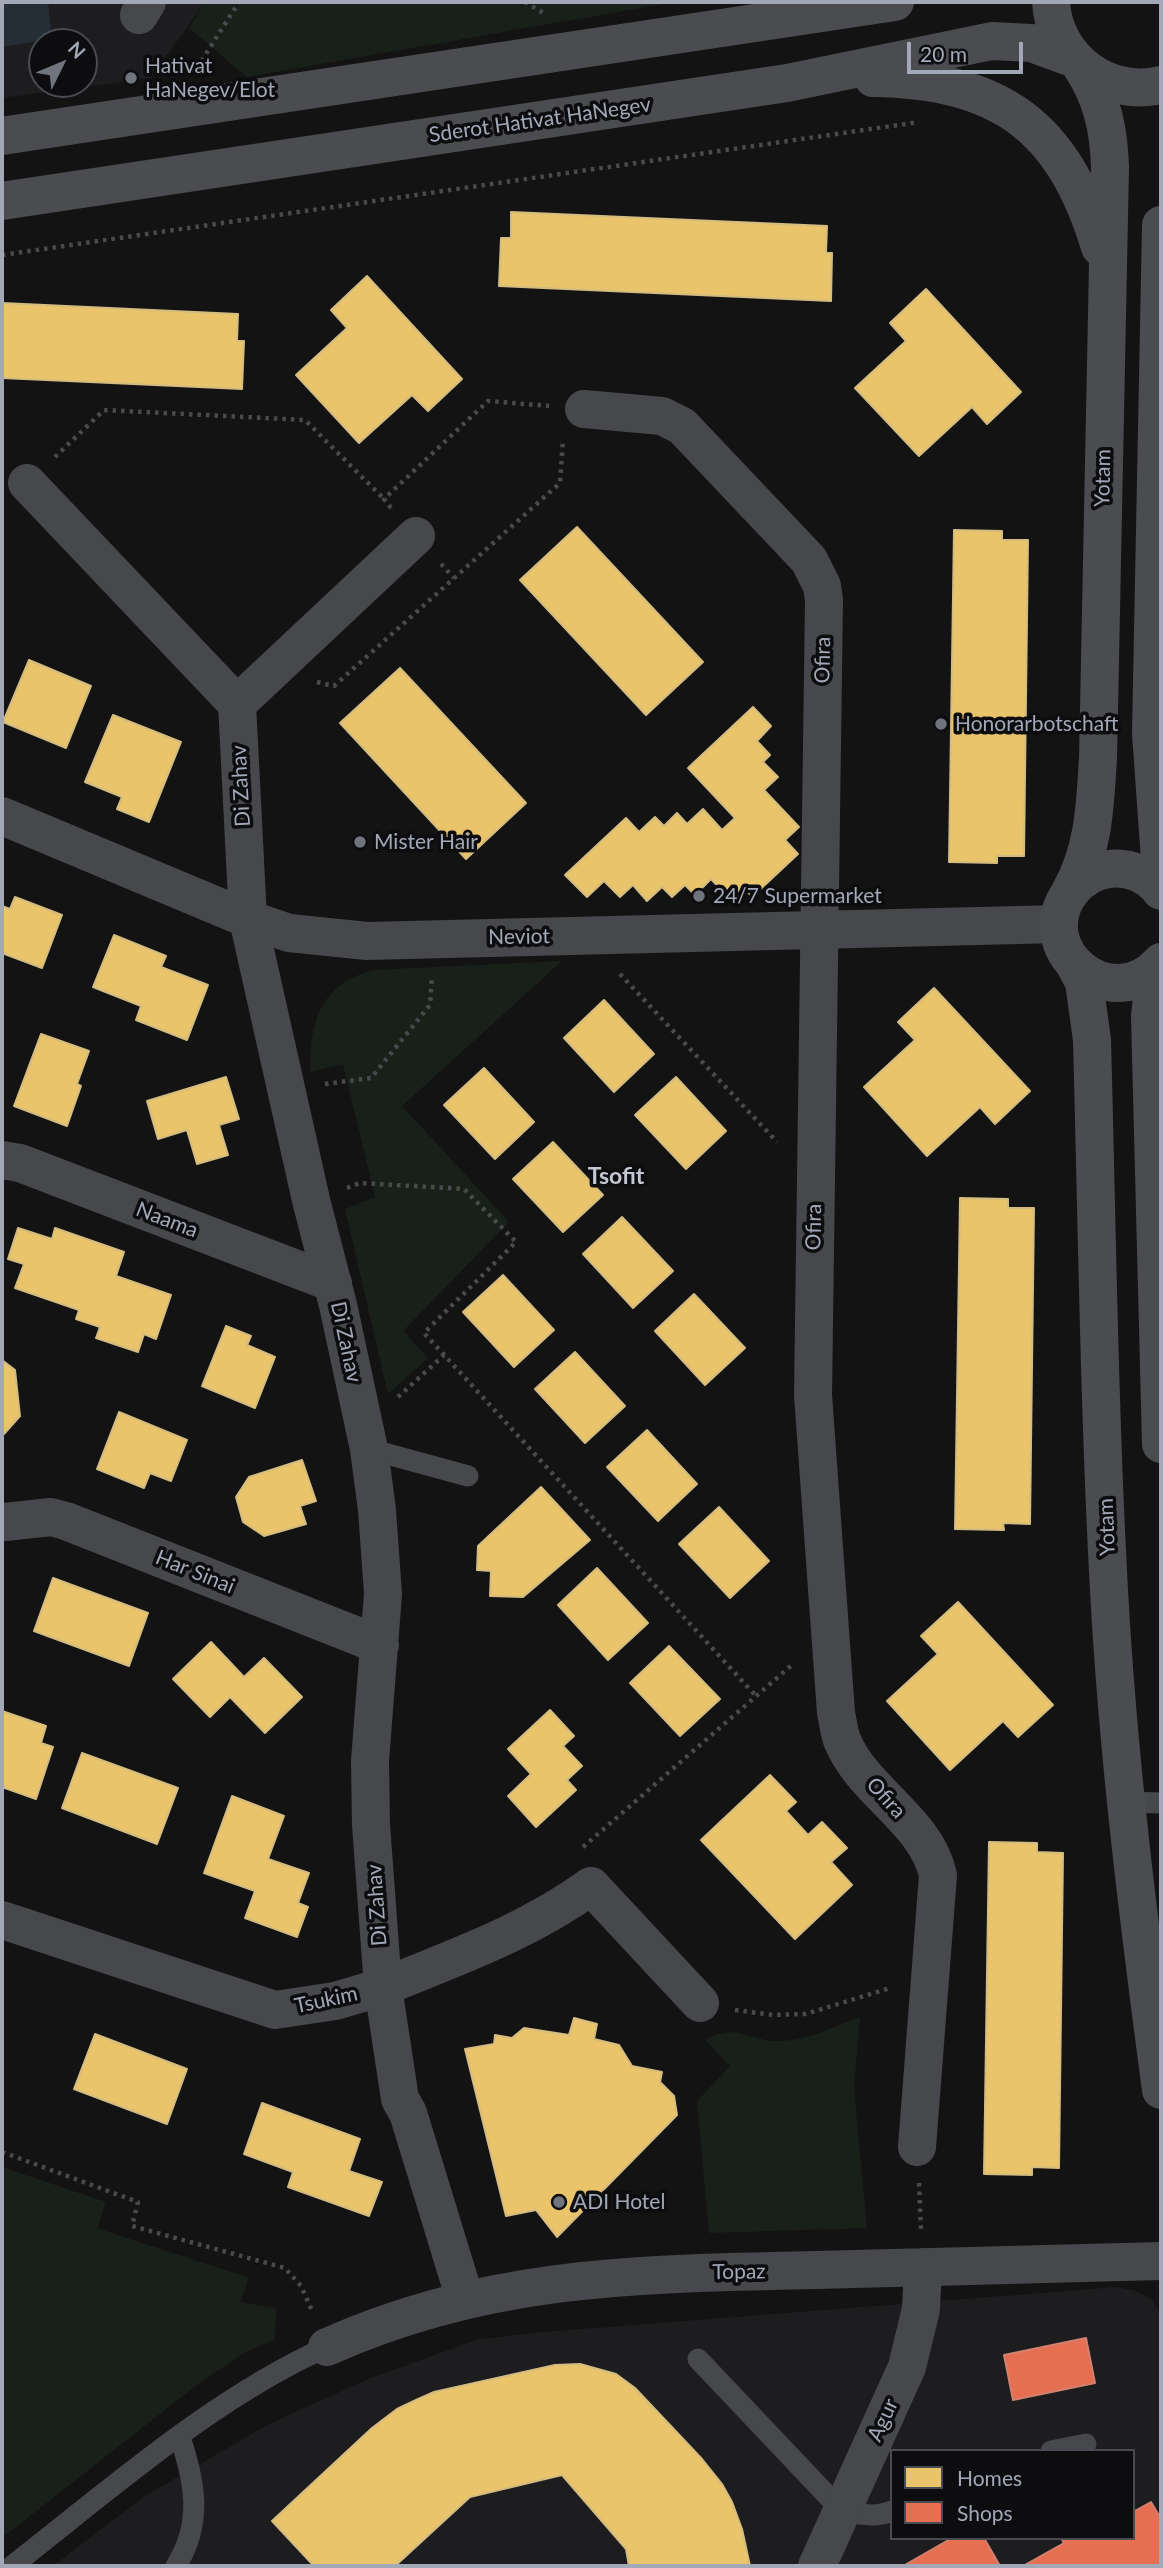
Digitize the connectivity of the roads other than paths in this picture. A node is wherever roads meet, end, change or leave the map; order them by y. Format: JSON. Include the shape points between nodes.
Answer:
{"nodes":[{"id":1,"x":895,"y":2,"type":"edge"},
{"id":2,"x":1051,"y":2,"type":"edge"},
{"id":3,"x":1078,"y":63,"type":"junction"},
{"id":4,"x":787,"y":83,"type":"junction"},
{"id":5,"x":1161,"y":85,"type":"edge"},
{"id":6,"x":2,"y":136,"type":"edge"},
{"id":7,"x":2,"y":201,"type":"edge"},
{"id":8,"x":1161,"y":225,"type":"edge"},
{"id":9,"x":1108,"y":272,"type":"junction"},
{"id":10,"x":1161,"y":284,"type":"edge"},
{"id":11,"x":575,"y":408,"type":"road end"},
{"id":12,"x":27,"y":483,"type":"dead end"},
{"id":13,"x":416,"y":536,"type":"road end"},
{"id":14,"x":237,"y":704,"type":"junction"},
{"id":15,"x":2,"y":816,"type":"edge"},
{"id":16,"x":1161,"y":874,"type":"edge"},
{"id":17,"x":1161,"y":891,"type":"edge"},
{"id":18,"x":1065,"y":908,"type":"junction"},
{"id":19,"x":248,"y":919,"type":"junction"},
{"id":20,"x":818,"y":929,"type":"junction"},
{"id":21,"x":1161,"y":964,"type":"edge"},
{"id":22,"x":1075,"y":965,"type":"junction"},
{"id":23,"x":1156,"y":1081,"type":"edge"},
{"id":24,"x":2,"y":1160,"type":"edge"},
{"id":25,"x":1159,"y":1259,"type":"edge"},
{"id":26,"x":333,"y":1283,"type":"junction"},
{"id":27,"x":367,"y":1438,"type":"junction"},
{"id":28,"x":1161,"y":1444,"type":"edge"},
{"id":29,"x":468,"y":1476,"type":"dead end"},
{"id":30,"x":3,"y":1525,"type":"edge"},
{"id":31,"x":380,"y":1645,"type":"junction"},
{"id":32,"x":1144,"y":1803,"type":"edge"},
{"id":33,"x":2,"y":1920,"type":"edge"},
{"id":34,"x":383,"y":1987,"type":"junction"},
{"id":35,"x":700,"y":2003,"type":"road end"},
{"id":36,"x":1161,"y":2090,"type":"edge"},
{"id":37,"x":917,"y":2147,"type":"road end"},
{"id":38,"x":1161,"y":2261,"type":"edge"},
{"id":39,"x":923,"y":2267,"type":"junction"},
{"id":40,"x":466,"y":2299,"type":"junction"},
{"id":41,"x":327,"y":2347,"type":"joint"},
{"id":42,"x":698,"y":2359,"type":"dead end"},
{"id":43,"x":180,"y":2437,"type":"junction"},
{"id":44,"x":1086,"y":2444,"type":"dead end"},
{"id":45,"x":1061,"y":2449,"type":"edge"},
{"id":46,"x":842,"y":2511,"type":"junction"},
{"id":47,"x":890,"y":2512,"type":"edge"},
{"id":48,"x":12,"y":2566,"type":"edge"},
{"id":49,"x":176,"y":2566,"type":"edge"},
{"id":50,"x":817,"y":2566,"type":"edge"}],
"edges":[{"from":1,"to":6,"type":"main road"},
{"from":2,"to":3,"type":"main road","name":"Yotam","via":[[1056,29]]},
{"from":3,"to":4,"type":"main road","name":"Sderot Hativat HaNegev","via":[[1031,43],[992,41]]},
{"from":3,"to":5,"type":"main road","name":"Sderot Hativat HaNegev","via":[[1120,86]]},
{"from":3,"to":9,"type":"main road","name":"Yotam","via":[[1091,80],[1108,133]]},
{"from":4,"to":7,"type":"main road","name":"Sderot Hativat HaNegev"},
{"from":4,"to":9,"type":"main road","via":[[908,79],[957,87],[1000,103],[1037,130],[1067,167],[1090,215]]},
{"from":8,"to":10,"type":"main road"},
{"from":9,"to":18,"type":"main road","name":"Yotam","via":[[1098,758],[1087,853]]},
{"from":10,"to":16,"type":"main road","via":[[1151,733]]},
{"from":11,"to":20,"type":"street","name":"Ofira","via":[[662,416],[682,426],[816,572],[824,600]]},
{"from":12,"to":14,"type":"street"},
{"from":13,"to":14,"type":"street"},
{"from":14,"to":19,"type":"street","name":"Di Zahav"},
{"from":15,"to":19,"type":"street","name":"Neviot"},
{"from":17,"to":18,"type":"main road","via":[[1140,874],[1107,869],[1087,877]]},
{"from":18,"to":20,"type":"street","name":"Neviot"},
{"from":18,"to":22,"type":"main road","name":"Yotam","via":[[1063,945]]},
{"from":19,"to":20,"type":"street","name":"Neviot","via":[[289,933],[367,941]]},
{"from":19,"to":26,"type":"street","name":"Di Zahav"},
{"from":20,"to":37,"type":"street","name":"Ofira","via":[[813,1395],[836,1713],[850,1756],[918,1835],[938,1875]]},
{"from":21,"to":22,"type":"main road","via":[[1137,980],[1115,983],[1093,978]]},
{"from":21,"to":23,"type":"main road","via":[[1151,1007]]},
{"from":22,"to":32,"type":"main road","name":"Yotam","via":[[1084,982],[1092,1040],[1108,1568]]},
{"from":23,"to":25,"type":"main road"},
{"from":24,"to":26,"type":"street","name":"Naama"},
{"from":25,"to":28,"type":"main road"},
{"from":26,"to":27,"type":"street","name":"Di Zahav"},
{"from":27,"to":29,"type":"lane"},
{"from":27,"to":31,"type":"street","name":"Di Zahav","via":[[382,1556]]},
{"from":30,"to":31,"type":"street","name":"Har Sinai","via":[[51,1517],[66,1521]]},
{"from":31,"to":34,"type":"street","name":"Di Zahav","via":[[370,1760]]},
{"from":32,"to":36,"type":"main road","name":"Yotam","via":[[1140,1929]]},
{"from":33,"to":34,"type":"street","name":"Tsukim","via":[[275,2010],[335,2001]]},
{"from":34,"to":35,"type":"street","via":[[514,1934],[591,1886]]},
{"from":34,"to":40,"type":"street","name":"Tsukim","via":[[400,2099]]},
{"from":38,"to":39,"type":"street","name":"Topaz"},
{"from":39,"to":40,"type":"street","name":"Topaz","via":[[613,2276]]},
{"from":39,"to":46,"type":"street","name":"Agur","via":[[921,2309],[907,2367]]},
{"from":40,"to":41,"type":"street","name":"Topaz"},
{"from":41,"to":43,"type":"lane","via":[[260,2382]]},
{"from":42,"to":46,"type":"lane"},
{"from":43,"to":48,"type":"lane"},
{"from":43,"to":49,"type":"lane","via":[[195,2500],[193,2528]]},
{"from":44,"to":45,"type":"lane"},
{"from":46,"to":47,"type":"lane"},
{"from":46,"to":50,"type":"street","name":"Agur"}]}
